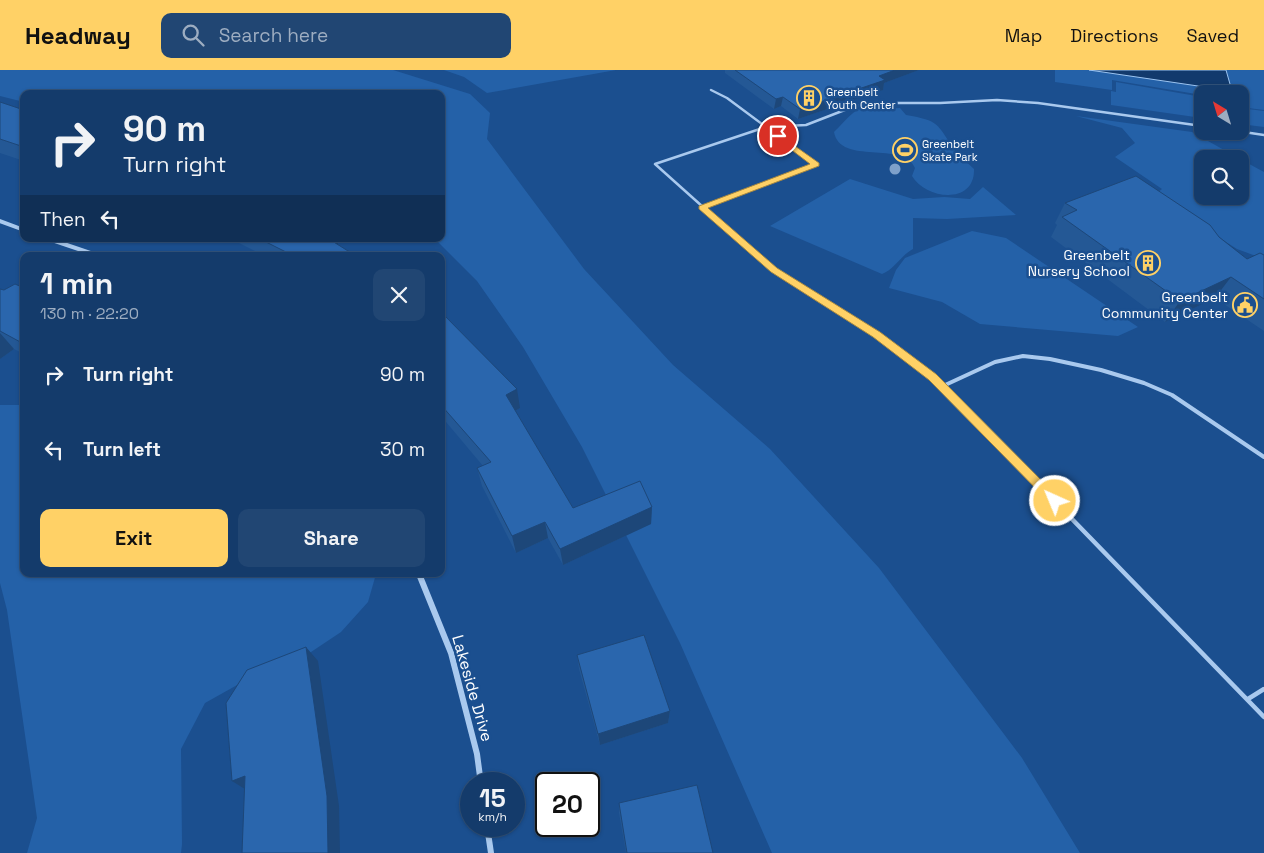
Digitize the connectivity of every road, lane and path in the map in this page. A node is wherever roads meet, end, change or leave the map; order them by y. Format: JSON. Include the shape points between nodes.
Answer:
{"nodes":[{"id":1,"x":711,"y":90,"type":"dead end"},
{"id":2,"x":1194,"y":125,"type":"edge"},
{"id":3,"x":766,"y":127,"type":"junction"},
{"id":4,"x":1249,"y":133,"type":"edge"},
{"id":5,"x":1264,"y":135,"type":"edge"},
{"id":6,"x":702,"y":207,"type":"junction"},
{"id":7,"x":0,"y":221,"type":"edge"},
{"id":8,"x":20,"y":228,"type":"edge"},
{"id":9,"x":58,"y":242,"type":"edge"},
{"id":10,"x":88,"y":252,"type":"edge"},
{"id":11,"x":943,"y":386,"type":"junction"},
{"id":12,"x":1264,"y":457,"type":"edge"},
{"id":13,"x":420,"y":577,"type":"edge"},
{"id":14,"x":1264,"y":689,"type":"edge"},
{"id":15,"x":1248,"y":700,"type":"junction"},
{"id":16,"x":1264,"y":717,"type":"edge"},
{"id":17,"x":479,"y":772,"type":"edge"},
{"id":18,"x":489,"y":837,"type":"edge"},
{"id":19,"x":491,"y":853,"type":"edge"}],
"edges":[{"from":1,"to":3,"type":"lane"},
{"from":2,"to":3,"type":"lane","via":[[997,100],[872,103],[855,106],[806,125]]},
{"from":3,"to":6,"type":"lane","via":[[655,164]]},
{"from":3,"to":6,"type":"lane","via":[[816,164]]},
{"from":4,"to":5,"type":"lane"},
{"from":6,"to":11,"type":"lane","via":[[774,270],[876,334]]},
{"from":7,"to":8,"type":"street"},
{"from":9,"to":10,"type":"street"},
{"from":11,"to":12,"type":"lane","via":[[995,362],[1023,356],[1093,368],[1172,395]]},
{"from":11,"to":15,"type":"lane"},
{"from":13,"to":17,"type":"street","name":"Lakeside Drive","via":[[451,653]]},
{"from":14,"to":15,"type":"lane"},
{"from":15,"to":16,"type":"lane"},
{"from":18,"to":19,"type":"street"}]}
